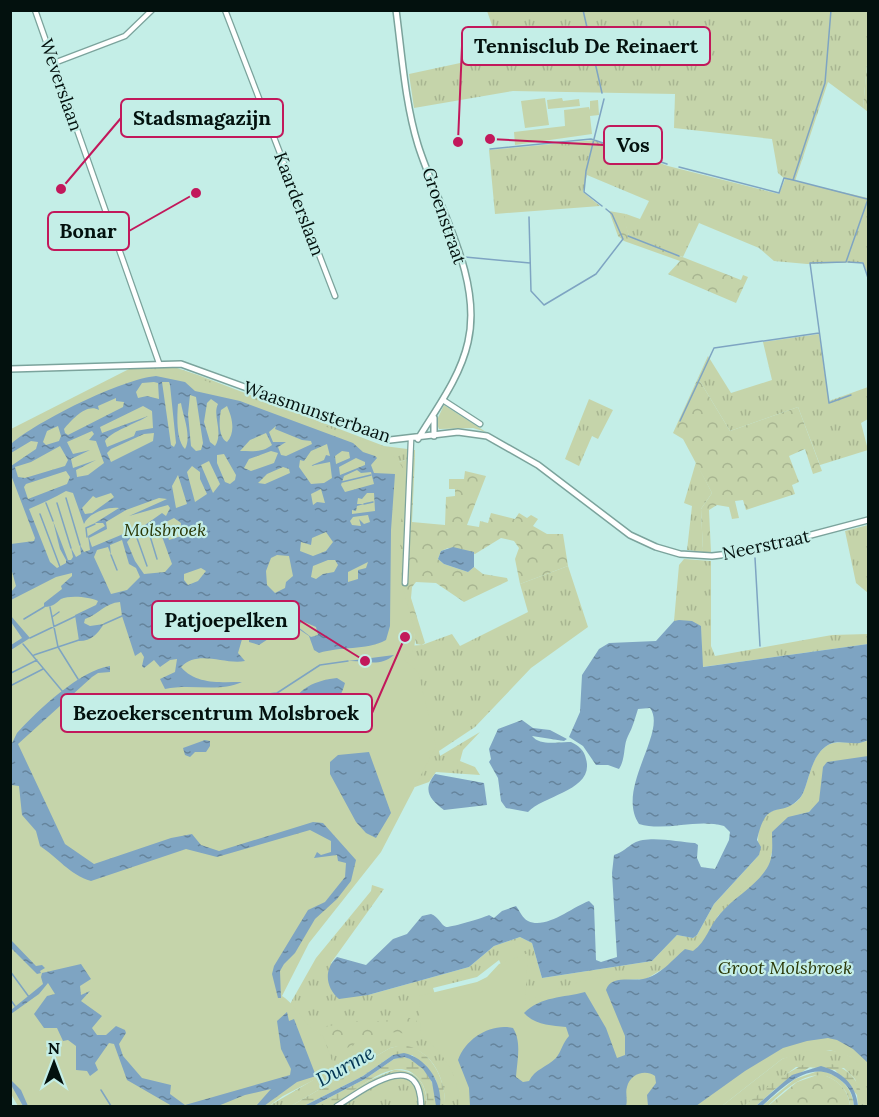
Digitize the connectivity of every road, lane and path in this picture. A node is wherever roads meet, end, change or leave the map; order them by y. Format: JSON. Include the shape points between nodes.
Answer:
{"nodes":[{"id":1,"x":35,"y":10,"type":"edge"},
{"id":2,"x":153,"y":10,"type":"edge"},
{"id":3,"x":225,"y":10,"type":"edge"},
{"id":4,"x":396,"y":10,"type":"edge"},
{"id":5,"x":54,"y":63,"type":"junction"},
{"id":6,"x":335,"y":296,"type":"dead end"},
{"id":7,"x":159,"y":363,"type":"junction"},
{"id":8,"x":10,"y":369,"type":"edge"},
{"id":9,"x":443,"y":400,"type":"junction"},
{"id":10,"x":434,"y":416,"type":"junction"},
{"id":11,"x":480,"y":424,"type":"dead end"},
{"id":12,"x":434,"y":436,"type":"junction"},
{"id":13,"x":415,"y":439,"type":"junction"},
{"id":14,"x":868,"y":520,"type":"edge"},
{"id":15,"x":630,"y":535,"type":"joint"},
{"id":16,"x":405,"y":583,"type":"dead end"},
{"id":17,"x":337,"y":1107,"type":"edge"},
{"id":18,"x":421,"y":1107,"type":"edge"}],
"edges":[{"from":1,"to":5,"type":"street","name":"Weverslaan"},
{"from":2,"to":5,"type":"street","via":[[125,36]]},
{"from":3,"to":6,"type":"street","name":"Kaarderslaan"},
{"from":4,"to":9,"type":"street","name":"Groenstraat","via":[[418,145],[453,234],[471,312],[465,355]]},
{"from":5,"to":7,"type":"street","name":"Weverslaan"},
{"from":7,"to":8,"type":"street","name":"Waasmunsterbaan"},
{"from":7,"to":13,"type":"street","name":"Waasmunsterbaan","via":[[191,367],[378,437]]},
{"from":9,"to":10,"type":"street","name":"Groenstraat"},
{"from":9,"to":11,"type":"street"},
{"from":10,"to":12,"type":"street","name":"Groenstraat"},
{"from":10,"to":13,"type":"street","name":"Groenstraat"},
{"from":12,"to":13,"type":"street","name":"Waasmunsterbaan"},
{"from":12,"to":15,"type":"street","name":"Waasmunsterbaan","via":[[472,433],[499,441],[538,465]]},
{"from":13,"to":16,"type":"street"},
{"from":14,"to":15,"type":"street","name":"Neerstraat","via":[[764,549],[712,556],[680,554]]},
{"from":17,"to":18,"type":"street","via":[[388,1077],[402,1075],[415,1082]]}]}
